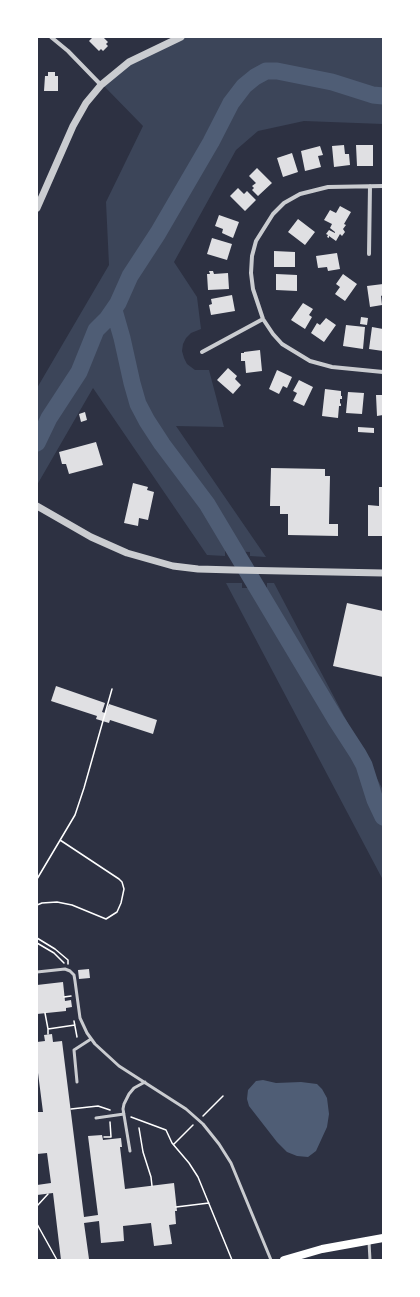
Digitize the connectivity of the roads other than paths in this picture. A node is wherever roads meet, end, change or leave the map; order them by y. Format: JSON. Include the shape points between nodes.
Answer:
{"nodes":[{"id":1,"x":51,"y":37,"type":"edge"},
{"id":2,"x":181,"y":37,"type":"edge"},
{"id":3,"x":102,"y":85,"type":"junction"},
{"id":4,"x":370,"y":186,"type":"junction"},
{"id":5,"x":383,"y":186,"type":"edge"},
{"id":6,"x":37,"y":208,"type":"edge"},
{"id":7,"x":369,"y":254,"type":"dead end"},
{"id":8,"x":263,"y":319,"type":"junction"},
{"id":9,"x":202,"y":352,"type":"dead end"},
{"id":10,"x":383,"y":372,"type":"edge"},
{"id":11,"x":37,"y":506,"type":"edge"},
{"id":12,"x":383,"y":573,"type":"edge"},
{"id":13,"x":37,"y":972,"type":"edge"},
{"id":14,"x":91,"y":1039,"type":"junction"},
{"id":15,"x":77,"y":1082,"type":"dead end"},
{"id":16,"x":144,"y":1082,"type":"junction"},
{"id":17,"x":124,"y":1114,"type":"junction"},
{"id":18,"x":96,"y":1118,"type":"dead end"},
{"id":19,"x":130,"y":1152,"type":"dead end"},
{"id":20,"x":383,"y":1238,"type":"edge"},
{"id":21,"x":368,"y":1240,"type":"junction"},
{"id":22,"x":271,"y":1260,"type":"edge"},
{"id":23,"x":284,"y":1260,"type":"edge"},
{"id":24,"x":370,"y":1260,"type":"edge"}],
"edges":[{"from":1,"to":3,"type":"street"},
{"from":2,"to":3,"type":"street","via":[[129,62]]},
{"from":3,"to":6,"type":"street","via":[[86,103],[73,126]]},
{"from":4,"to":5,"type":"street"},
{"from":4,"to":7,"type":"street"},
{"from":4,"to":8,"type":"street","via":[[328,187],[300,194],[284,203],[273,214],[256,241],[252,256],[252,289]]},
{"from":8,"to":9,"type":"street"},
{"from":8,"to":10,"type":"street","via":[[282,344],[310,361],[332,367]]},
{"from":11,"to":12,"type":"street","via":[[91,537],[127,553],[173,566],[198,569]]},
{"from":13,"to":14,"type":"lane","via":[[67,970],[74,975],[80,1018]]},
{"from":14,"to":15,"type":"lane","via":[[74,1050]]},
{"from":14,"to":16,"type":"lane","via":[[119,1066]]},
{"from":16,"to":17,"type":"lane","via":[[134,1088],[125,1099]]},
{"from":16,"to":22,"type":"lane","via":[[186,1109],[203,1124],[219,1144],[231,1163]]},
{"from":17,"to":18,"type":"lane"},
{"from":17,"to":19,"type":"lane"},
{"from":20,"to":21,"type":"main road"},
{"from":21,"to":23,"type":"main road"},
{"from":21,"to":24,"type":"lane"}]}
